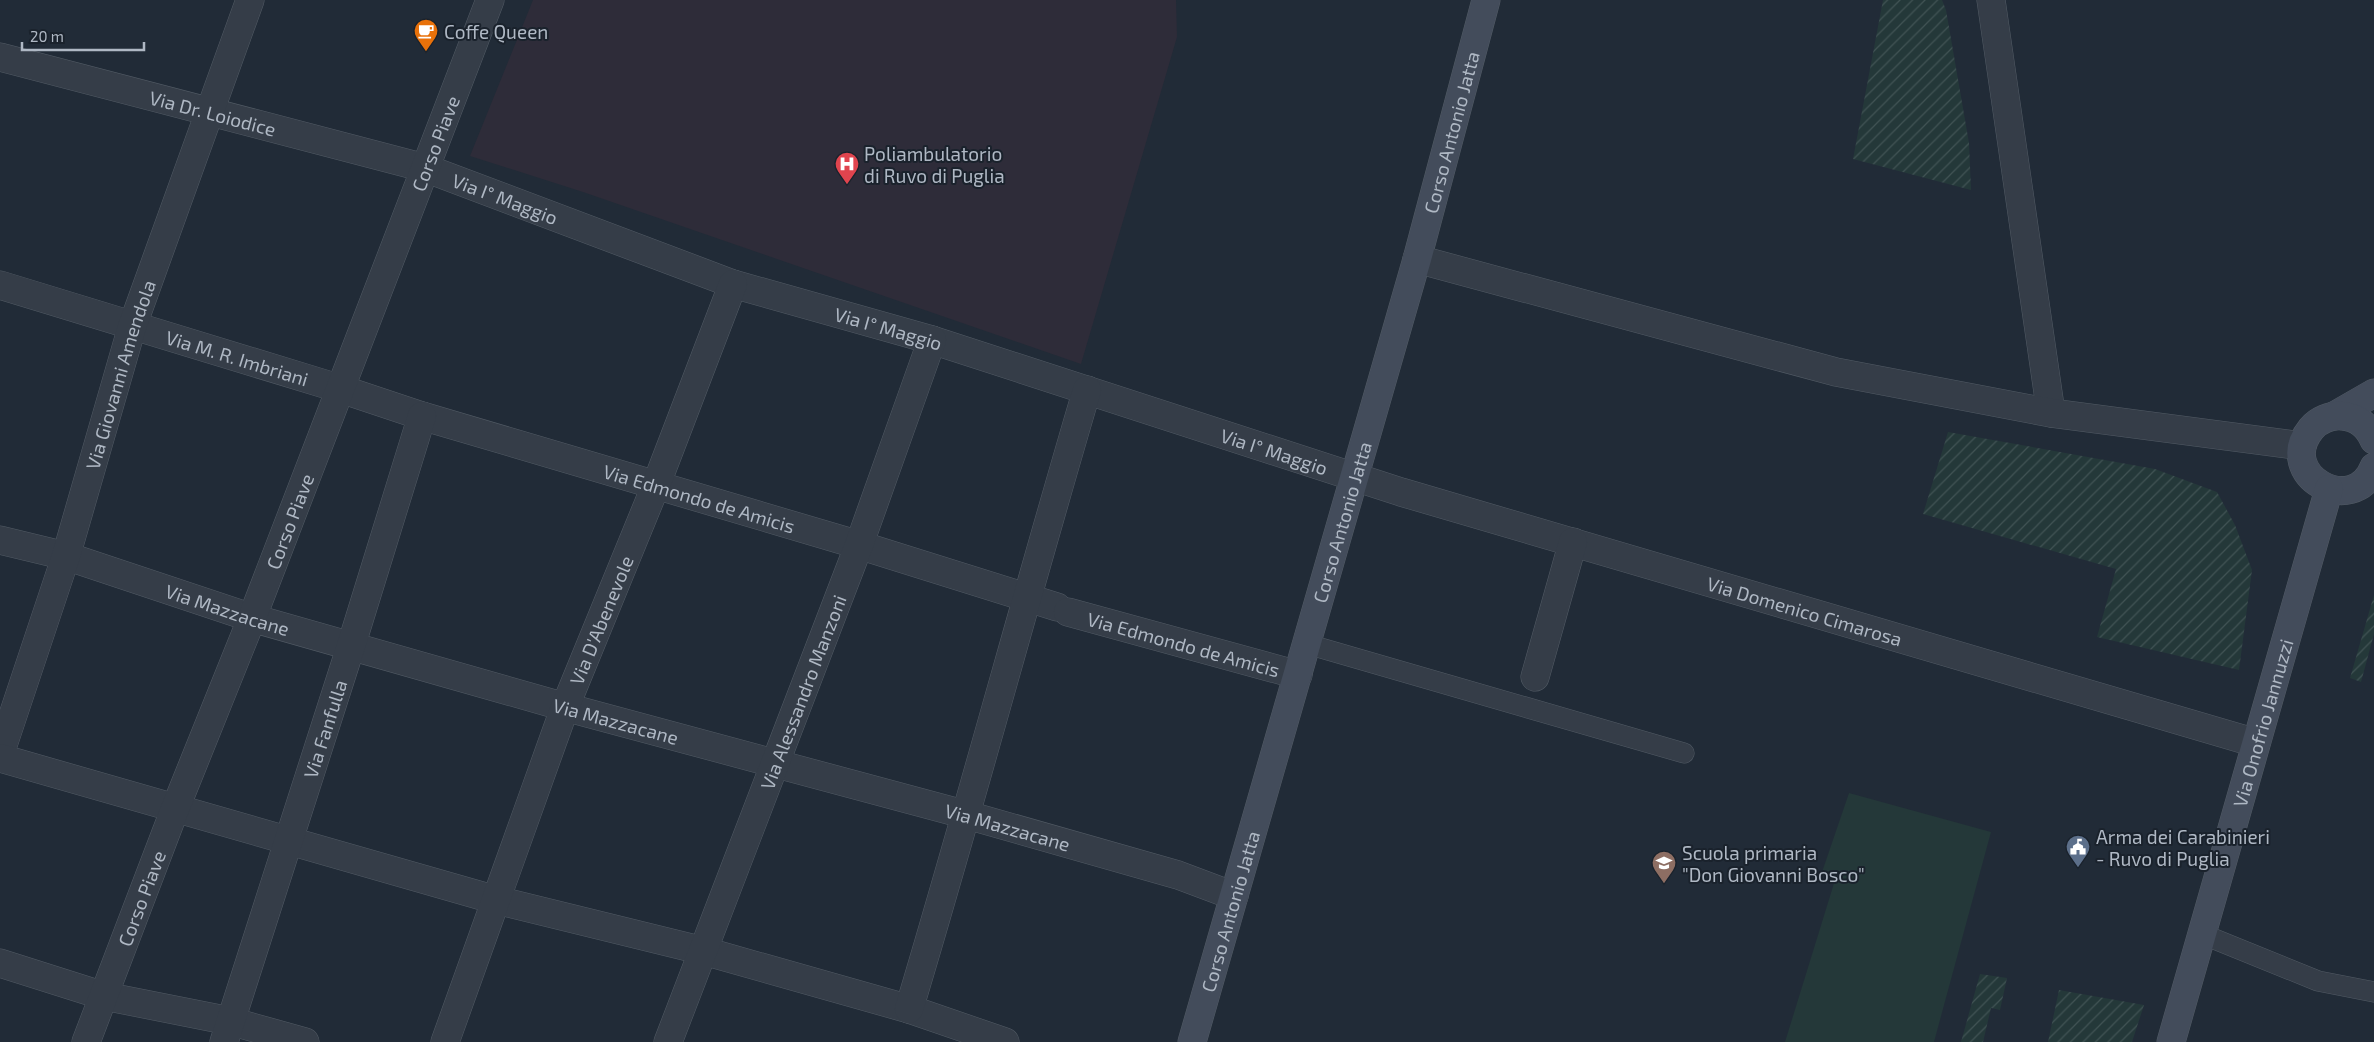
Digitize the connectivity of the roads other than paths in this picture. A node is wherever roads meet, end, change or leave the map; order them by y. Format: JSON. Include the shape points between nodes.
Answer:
{"nodes":[{"id":1,"x":250,"y":0,"type":"edge"},
{"id":2,"x":490,"y":0,"type":"edge"},
{"id":3,"x":1486,"y":0,"type":"edge"},
{"id":4,"x":1991,"y":0,"type":"edge"},
{"id":5,"x":0,"y":57,"type":"edge"},
{"id":6,"x":209,"y":112,"type":"junction"},
{"id":7,"x":426,"y":168,"type":"junction"},
{"id":8,"x":1417,"y":259,"type":"junction"},
{"id":9,"x":733,"y":284,"type":"junction"},
{"id":10,"x":0,"y":285,"type":"edge"},
{"id":11,"x":132,"y":327,"type":"junction"},
{"id":12,"x":932,"y":340,"type":"junction"},
{"id":13,"x":341,"y":389,"type":"junction"},
{"id":14,"x":1087,"y":390,"type":"junction"},
{"id":15,"x":2374,"y":393,"type":"edge"},
{"id":16,"x":2051,"y":413,"type":"junction"},
{"id":17,"x":422,"y":416,"type":"junction"},
{"id":18,"x":2334,"y":416,"type":"junction"},
{"id":19,"x":2374,"y":438,"type":"edge"},
{"id":20,"x":2302,"y":446,"type":"junction"},
{"id":21,"x":2374,"y":466,"type":"edge"},
{"id":22,"x":1355,"y":478,"type":"junction"},
{"id":23,"x":656,"y":485,"type":"junction"},
{"id":24,"x":2329,"y":489,"type":"junction"},
{"id":25,"x":0,"y":540,"type":"edge"},
{"id":26,"x":1573,"y":542,"type":"junction"},
{"id":27,"x":859,"y":545,"type":"junction"},
{"id":28,"x":66,"y":556,"type":"junction"},
{"id":29,"x":1026,"y":599,"type":"junction"},
{"id":30,"x":252,"y":618,"type":"junction"},
{"id":31,"x":1307,"y":644,"type":"junction"},
{"id":32,"x":352,"y":646,"type":"junction"},
{"id":33,"x":1298,"y":675,"type":"junction"},
{"id":34,"x":1535,"y":677,"type":"dead end"},
{"id":35,"x":565,"y":707,"type":"junction"},
{"id":36,"x":2256,"y":743,"type":"junction"},
{"id":37,"x":1684,"y":753,"type":"dead end"},
{"id":38,"x":0,"y":756,"type":"edge"},
{"id":39,"x":776,"y":763,"type":"junction"},
{"id":40,"x":175,"y":809,"type":"junction"},
{"id":41,"x":967,"y":815,"type":"junction"},
{"id":42,"x":289,"y":841,"type":"junction"},
{"id":43,"x":1234,"y":896,"type":"junction"},
{"id":44,"x":496,"y":900,"type":"junction"},
{"id":45,"x":2202,"y":934,"type":"junction"},
{"id":46,"x":704,"y":951,"type":"junction"},
{"id":47,"x":0,"y":963,"type":"edge"},
{"id":48,"x":2374,"y":992,"type":"edge"},
{"id":49,"x":104,"y":996,"type":"junction"},
{"id":50,"x":909,"y":1009,"type":"junction"},
{"id":51,"x":227,"y":1032,"type":"edge"},
{"id":52,"x":86,"y":1042,"type":"edge"},
{"id":53,"x":305,"y":1042,"type":"edge"},
{"id":54,"x":444,"y":1042,"type":"edge"},
{"id":55,"x":668,"y":1042,"type":"edge"},
{"id":56,"x":1005,"y":1042,"type":"edge"},
{"id":57,"x":1192,"y":1042,"type":"edge"},
{"id":58,"x":2171,"y":1042,"type":"edge"}],
"edges":[{"from":1,"to":6,"type":"street","name":"Via Giovanni Amendola"},
{"from":2,"to":7,"type":"street","name":"Corso Piave"},
{"from":3,"to":8,"type":"main road","name":"Corso Antonio Jatta"},
{"from":4,"to":16,"type":"street"},
{"from":5,"to":6,"type":"street","name":"Via Dr. Loiodice"},
{"from":6,"to":7,"type":"street","name":"Via Dr. Loiodice"},
{"from":6,"to":11,"type":"street","name":"Via Giovanni Amendola"},
{"from":7,"to":9,"type":"street","name":"Via I° Maggio"},
{"from":7,"to":13,"type":"street","name":"Corso Piave"},
{"from":8,"to":16,"type":"street","via":[[1836,372]]},
{"from":8,"to":22,"type":"main road","name":"Corso Antonio Jatta"},
{"from":9,"to":12,"type":"street","name":"Via I° Maggio"},
{"from":9,"to":23,"type":"street","name":"Via D'Abenevole"},
{"from":10,"to":11,"type":"street","name":"Via M. R. Imbriani"},
{"from":11,"to":13,"type":"street","name":"Via M. R. Imbriani"},
{"from":11,"to":28,"type":"street","name":"Via Giovanni Amendola"},
{"from":12,"to":14,"type":"street","name":"Via I° Maggio"},
{"from":12,"to":27,"type":"street","name":"Via Alessandro Manzoni"},
{"from":13,"to":17,"type":"street","name":"Via Edmondo de Amicis"},
{"from":13,"to":30,"type":"street","name":"Corso Piave"},
{"from":14,"to":22,"type":"street","name":"Via I° Maggio"},
{"from":14,"to":29,"type":"street"},
{"from":15,"to":18,"type":"main road"},
{"from":16,"to":20,"type":"street"},
{"from":17,"to":23,"type":"street","name":"Via Edmondo de Amicis"},
{"from":17,"to":32,"type":"street","name":"Via Fanfulla"},
{"from":18,"to":19,"type":"main road","via":[[2357,420]]},
{"from":18,"to":20,"type":"main road","via":[[2313,426]]},
{"from":20,"to":24,"type":"main road","via":[[2302,457],[2311,477]]},
{"from":21,"to":24,"type":"main road","via":[[2364,482],[2353,488],[2342,491]]},
{"from":22,"to":26,"type":"street","name":"Via Domenico Cimarosa"},
{"from":22,"to":31,"type":"main road","name":"Corso Antonio Jatta"},
{"from":23,"to":27,"type":"street","name":"Via Edmondo de Amicis"},
{"from":23,"to":35,"type":"street","name":"Via D'Abenevole"},
{"from":24,"to":36,"type":"main road","name":"Via Onofrio Jannuzzi"},
{"from":25,"to":28,"type":"street","name":"Via Mazzacane"},
{"from":26,"to":34,"type":"street"},
{"from":26,"to":36,"type":"street","name":"Via Domenico Cimarosa"},
{"from":27,"to":29,"type":"street","name":"Via Edmondo de Amicis"},
{"from":27,"to":39,"type":"street","name":"Via Alessandro Manzoni"},
{"from":28,"to":30,"type":"street","name":"Via Mazzacane"},
{"from":28,"to":38,"type":"street","name":"Via Giovanni Amendola"},
{"from":29,"to":33,"type":"street","name":"Via Edmondo de Amicis"},
{"from":29,"to":41,"type":"street"},
{"from":30,"to":32,"type":"street","name":"Via Mazzacane"},
{"from":30,"to":40,"type":"street","name":"Corso Piave"},
{"from":31,"to":33,"type":"main road","name":"Corso Antonio Jatta"},
{"from":31,"to":37,"type":"lane"},
{"from":32,"to":35,"type":"street","name":"Via Mazzacane"},
{"from":32,"to":42,"type":"street","name":"Via Fanfulla"},
{"from":33,"to":43,"type":"main road","name":"Corso Antonio Jatta"},
{"from":35,"to":39,"type":"street","name":"Via Mazzacane"},
{"from":35,"to":44,"type":"street","name":"Via D'Abenevole"},
{"from":36,"to":45,"type":"main road","name":"Via Onofrio Jannuzzi"},
{"from":38,"to":40,"type":"street"},
{"from":39,"to":41,"type":"street","name":"Via Mazzacane"},
{"from":39,"to":46,"type":"street","name":"Via Alessandro Manzoni"},
{"from":40,"to":42,"type":"street"},
{"from":40,"to":49,"type":"street","name":"Corso Piave"},
{"from":41,"to":43,"type":"street","name":"Via Mazzacane","via":[[1178,875]]},
{"from":41,"to":50,"type":"street"},
{"from":42,"to":44,"type":"street"},
{"from":42,"to":51,"type":"street","name":"Via Fanfulla"},
{"from":43,"to":57,"type":"main road","name":"Corso Antonio Jatta"},
{"from":44,"to":46,"type":"street"},
{"from":44,"to":54,"type":"street","name":"Via D'Abenevole"},
{"from":45,"to":48,"type":"lane","via":[[2318,981]]},
{"from":45,"to":58,"type":"main road","name":"Via Onofrio Jannuzzi"},
{"from":46,"to":50,"type":"street"},
{"from":46,"to":55,"type":"street","name":"Via Alessandro Manzoni"},
{"from":47,"to":49,"type":"street"},
{"from":49,"to":51,"type":"street"},
{"from":49,"to":52,"type":"street","name":"Corso Piave"},
{"from":50,"to":56,"type":"street"},
{"from":51,"to":53,"type":"street"}]}
